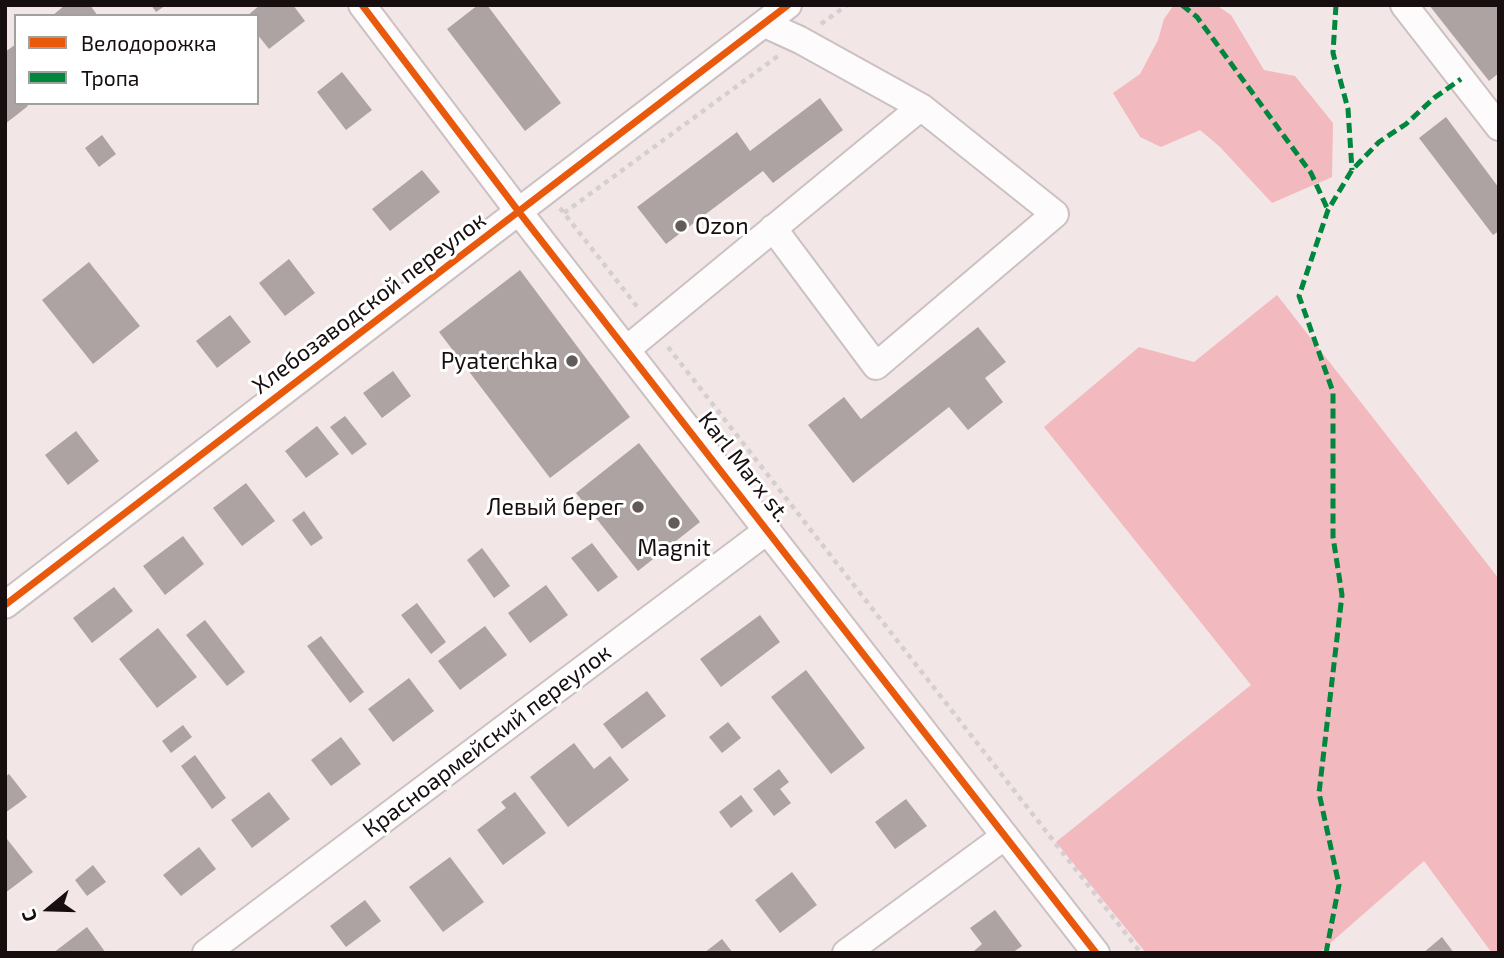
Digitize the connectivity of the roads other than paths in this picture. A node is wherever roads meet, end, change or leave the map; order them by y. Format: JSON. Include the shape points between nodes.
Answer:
{"nodes":[{"id":1,"x":362,"y":5,"type":"edge"},
{"id":2,"x":788,"y":5,"type":"edge"},
{"id":3,"x":1404,"y":5,"type":"edge"},
{"id":4,"x":765,"y":24,"type":"junction"},
{"id":5,"x":921,"y":107,"type":"junction"},
{"id":6,"x":1495,"y":116,"type":"edge"},
{"id":7,"x":519,"y":212,"type":"junction"},
{"id":8,"x":774,"y":228,"type":"junction"},
{"id":9,"x":627,"y":349,"type":"junction"},
{"id":10,"x":768,"y":530,"type":"junction"},
{"id":11,"x":5,"y":605,"type":"edge"},
{"id":12,"x":1005,"y":836,"type":"junction"},
{"id":13,"x":206,"y":953,"type":"edge"},
{"id":14,"x":846,"y":953,"type":"edge"},
{"id":15,"x":1096,"y":953,"type":"edge"}],
"edges":[{"from":1,"to":7,"type":"street","name":"Karl Marx st."},
{"from":2,"to":4,"type":"street","name":"Хлебозаводской переулок"},
{"from":3,"to":6,"type":"street"},
{"from":4,"to":5,"type":"street"},
{"from":4,"to":7,"type":"street","name":"Хлебозаводской переулок"},
{"from":5,"to":8,"type":"street"},
{"from":5,"to":8,"type":"street","via":[[1055,214],[876,366]]},
{"from":7,"to":9,"type":"street","name":"Karl Marx st."},
{"from":7,"to":11,"type":"street","name":"Хлебозаводской переулок"},
{"from":8,"to":9,"type":"street"},
{"from":9,"to":10,"type":"street","name":"Karl Marx st."},
{"from":10,"to":12,"type":"street","name":"Karl Marx st."},
{"from":10,"to":13,"type":"street","name":"Красноармейский переулок"},
{"from":12,"to":14,"type":"street"},
{"from":12,"to":15,"type":"street","name":"Karl Marx st."}]}
